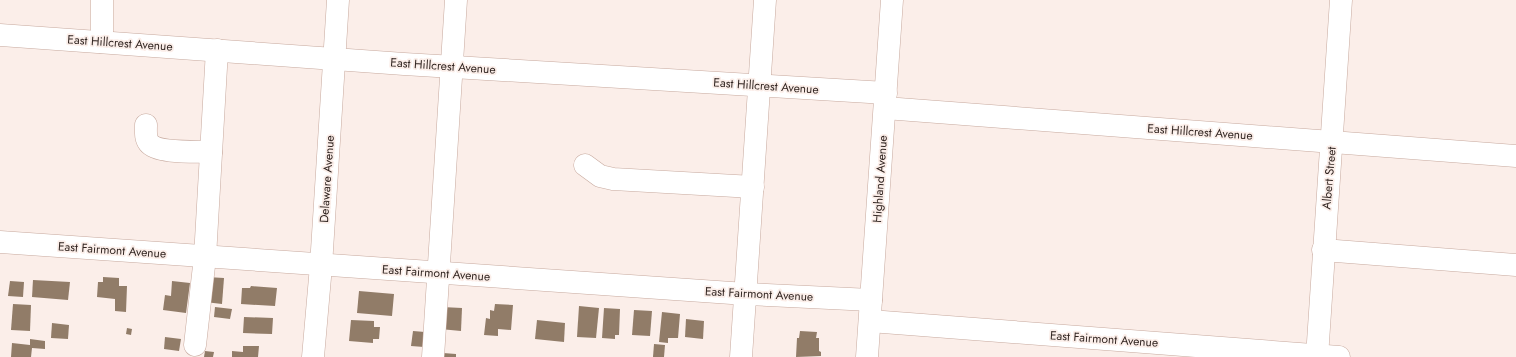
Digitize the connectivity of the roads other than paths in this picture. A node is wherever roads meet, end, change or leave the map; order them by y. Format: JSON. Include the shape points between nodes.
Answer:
{"nodes":[{"id":1,"x":102,"y":0,"type":"edge"},
{"id":2,"x":338,"y":0,"type":"edge"},
{"id":3,"x":456,"y":0,"type":"edge"},
{"id":4,"x":765,"y":0,"type":"edge"},
{"id":5,"x":892,"y":0,"type":"edge"},
{"id":6,"x":1341,"y":0,"type":"edge"},
{"id":7,"x":0,"y":35,"type":"edge"},
{"id":8,"x":102,"y":42,"type":"junction"},
{"id":9,"x":217,"y":50,"type":"junction"},
{"id":10,"x":335,"y":59,"type":"junction"},
{"id":11,"x":451,"y":66,"type":"junction"},
{"id":12,"x":759,"y":86,"type":"junction"},
{"id":13,"x":885,"y":100,"type":"junction"},
{"id":14,"x":146,"y":125,"type":"dead end"},
{"id":15,"x":1332,"y":142,"type":"junction"},
{"id":16,"x":211,"y":152,"type":"junction"},
{"id":17,"x":1516,"y":156,"type":"edge"},
{"id":18,"x":585,"y":165,"type":"dead end"},
{"id":19,"x":753,"y":187,"type":"junction"},
{"id":20,"x":0,"y":242,"type":"edge"},
{"id":21,"x":1323,"y":250,"type":"junction"},
{"id":22,"x":205,"y":257,"type":"junction"},
{"id":23,"x":1516,"y":264,"type":"edge"},
{"id":24,"x":321,"y":266,"type":"junction"},
{"id":25,"x":439,"y":273,"type":"junction"},
{"id":26,"x":746,"y":294,"type":"junction"},
{"id":27,"x":871,"y":300,"type":"junction"},
{"id":28,"x":870,"y":321,"type":"junction"},
{"id":29,"x":195,"y":344,"type":"dead end"},
{"id":30,"x":1317,"y":356,"type":"edge"},
{"id":31,"x":313,"y":357,"type":"edge"},
{"id":32,"x":433,"y":357,"type":"edge"},
{"id":33,"x":742,"y":357,"type":"edge"},
{"id":34,"x":867,"y":357,"type":"edge"},
{"id":35,"x":1339,"y":357,"type":"edge"}],
"edges":[{"from":1,"to":8,"type":"street"},
{"from":2,"to":10,"type":"street","name":"Delaware Avenue"},
{"from":3,"to":11,"type":"street"},
{"from":4,"to":12,"type":"street"},
{"from":5,"to":13,"type":"street","name":"Highland Avenue"},
{"from":6,"to":15,"type":"street","name":"Albert Street"},
{"from":7,"to":8,"type":"street","name":"East Hillcrest Avenue"},
{"from":8,"to":9,"type":"street","name":"East Hillcrest Avenue"},
{"from":9,"to":10,"type":"street","name":"East Hillcrest Avenue"},
{"from":9,"to":16,"type":"street"},
{"from":10,"to":11,"type":"street","name":"East Hillcrest Avenue"},
{"from":10,"to":24,"type":"street","name":"Delaware Avenue"},
{"from":11,"to":12,"type":"street","name":"East Hillcrest Avenue"},
{"from":11,"to":25,"type":"street"},
{"from":12,"to":13,"type":"street","name":"East Hillcrest Avenue","via":[[856,93]]},
{"from":12,"to":19,"type":"street"},
{"from":13,"to":15,"type":"street","name":"East Hillcrest Avenue"},
{"from":13,"to":27,"type":"street","name":"Highland Avenue"},
{"from":14,"to":16,"type":"street","via":[[146,135],[153,146],[171,150]]},
{"from":15,"to":17,"type":"street","name":"East Hillcrest Avenue"},
{"from":15,"to":21,"type":"street","name":"Albert Street"},
{"from":16,"to":22,"type":"street"},
{"from":18,"to":19,"type":"street","via":[[600,176],[613,179]]},
{"from":19,"to":26,"type":"street"},
{"from":20,"to":22,"type":"street","name":"East Fairmont Avenue"},
{"from":21,"to":23,"type":"street"},
{"from":21,"to":30,"type":"street","name":"Albert Street"},
{"from":22,"to":24,"type":"street","name":"East Fairmont Avenue"},
{"from":22,"to":29,"type":"street"},
{"from":24,"to":25,"type":"street","name":"East Fairmont Avenue"},
{"from":24,"to":31,"type":"street","name":"Delaware Avenue"},
{"from":25,"to":26,"type":"street","name":"East Fairmont Avenue"},
{"from":25,"to":32,"type":"street"},
{"from":26,"to":27,"type":"street","name":"East Fairmont Avenue"},
{"from":26,"to":33,"type":"street"},
{"from":27,"to":28,"type":"street","name":"Highland Avenue"},
{"from":28,"to":30,"type":"street","name":"East Fairmont Avenue"},
{"from":28,"to":34,"type":"street","name":"Highland Avenue"},
{"from":30,"to":35,"type":"street","name":"East Fairmont Avenue"}]}
